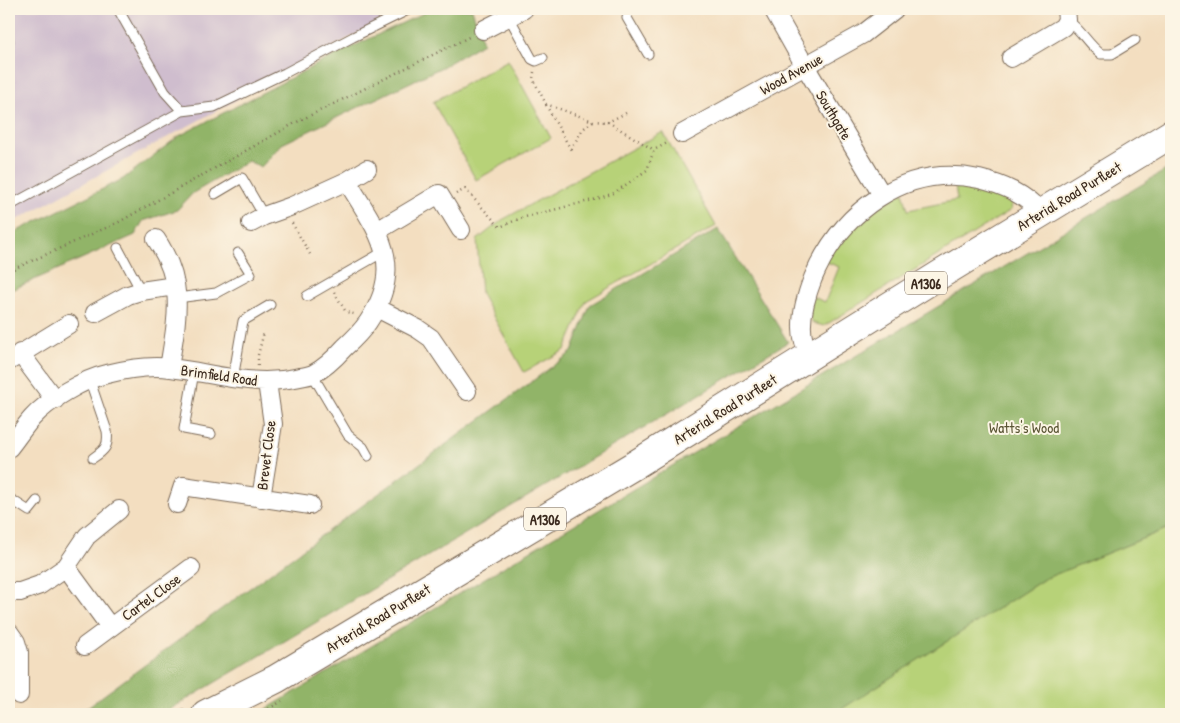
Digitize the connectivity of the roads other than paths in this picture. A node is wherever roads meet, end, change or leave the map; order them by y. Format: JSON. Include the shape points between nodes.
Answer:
{"nodes":[{"id":1,"x":118,"y":9,"type":"edge"},
{"id":2,"x":410,"y":9,"type":"edge"},
{"id":3,"x":773,"y":9,"type":"edge"},
{"id":4,"x":895,"y":9,"type":"edge"},
{"id":5,"x":516,"y":13,"type":"edge"},
{"id":6,"x":1066,"y":14,"type":"edge"},
{"id":7,"x":627,"y":18,"type":"dead end"},
{"id":8,"x":483,"y":30,"type":"road end"},
{"id":9,"x":1135,"y":40,"type":"dead end"},
{"id":10,"x":648,"y":54,"type":"dead end"},
{"id":11,"x":1011,"y":58,"type":"dead end"},
{"id":12,"x":540,"y":59,"type":"road end"},
{"id":13,"x":805,"y":66,"type":"junction"},
{"id":14,"x":182,"y":111,"type":"junction"},
{"id":15,"x":682,"y":134,"type":"road end"},
{"id":16,"x":1171,"y":134,"type":"edge"},
{"id":17,"x":367,"y":169,"type":"dead end"},
{"id":18,"x":347,"y":181,"type":"junction"},
{"id":19,"x":215,"y":194,"type":"dead end"},
{"id":20,"x":882,"y":194,"type":"junction"},
{"id":21,"x":9,"y":206,"type":"edge"},
{"id":22,"x":1041,"y":213,"type":"junction"},
{"id":23,"x":258,"y":219,"type":"joint"},
{"id":24,"x":461,"y":230,"type":"dead end"},
{"id":25,"x":377,"y":231,"type":"junction"},
{"id":26,"x":156,"y":239,"type":"dead end"},
{"id":27,"x":118,"y":248,"type":"dead end"},
{"id":28,"x":386,"y":251,"type":"junction"},
{"id":29,"x":238,"y":253,"type":"dead end"},
{"id":30,"x":141,"y":291,"type":"junction"},
{"id":31,"x":176,"y":292,"type":"junction"},
{"id":32,"x":307,"y":296,"type":"dead end"},
{"id":33,"x":270,"y":306,"type":"dead end"},
{"id":34,"x":95,"y":313,"type":"dead end"},
{"id":35,"x":373,"y":314,"type":"junction"},
{"id":36,"x":69,"y":324,"type":"dead end"},
{"id":37,"x":812,"y":354,"type":"junction"},
{"id":38,"x":14,"y":357,"type":"edge"},
{"id":39,"x":169,"y":368,"type":"junction"},
{"id":40,"x":194,"y":372,"type":"junction"},
{"id":41,"x":312,"y":374,"type":"junction"},
{"id":42,"x":233,"y":379,"type":"junction"},
{"id":43,"x":90,"y":381,"type":"junction"},
{"id":44,"x":262,"y":381,"type":"junction"},
{"id":45,"x":468,"y":391,"type":"dead end"},
{"id":46,"x":55,"y":400,"type":"junction"},
{"id":47,"x":211,"y":434,"type":"dead end"},
{"id":48,"x":9,"y":448,"type":"edge"},
{"id":49,"x":368,"y":456,"type":"dead end"},
{"id":50,"x":93,"y":458,"type":"dead end"},
{"id":51,"x":9,"y":498,"type":"edge"},
{"id":52,"x":262,"y":498,"type":"junction"},
{"id":53,"x":37,"y":502,"type":"dead end"},
{"id":54,"x":177,"y":504,"type":"dead end"},
{"id":55,"x":310,"y":505,"type":"dead end"},
{"id":56,"x":119,"y":510,"type":"dead end"},
{"id":57,"x":66,"y":567,"type":"junction"},
{"id":58,"x":191,"y":568,"type":"dead end"},
{"id":59,"x":9,"y":592,"type":"edge"},
{"id":60,"x":110,"y":627,"type":"junction"},
{"id":61,"x":9,"y":632,"type":"edge"},
{"id":62,"x":85,"y":646,"type":"dead end"},
{"id":63,"x":276,"y":679,"type":"junction"},
{"id":64,"x":19,"y":695,"type":"dead end"},
{"id":65,"x":206,"y":714,"type":"edge"},
{"id":66,"x":229,"y":714,"type":"edge"}],
"edges":[{"from":1,"to":14,"type":"lane","via":[[165,92]]},
{"from":2,"to":14,"type":"lane","via":[[214,107]]},
{"from":3,"to":13,"type":"street","name":"Southgate"},
{"from":4,"to":13,"type":"street","name":"Wood Avenue","via":[[863,34]]},
{"from":5,"to":8,"type":"street"},
{"from":5,"to":12,"type":"lane","via":[[530,55]]},
{"from":6,"to":9,"type":"lane","via":[[1089,46],[1101,54],[1112,54]]},
{"from":6,"to":11,"type":"street","via":[[1063,27]]},
{"from":7,"to":10,"type":"lane"},
{"from":13,"to":15,"type":"street","name":"Wood Avenue"},
{"from":13,"to":20,"type":"street","name":"Southgate"},
{"from":14,"to":21,"type":"lane"},
{"from":16,"to":22,"type":"main road","name":"Arterial Road Purfleet","number":"A1306"},
{"from":17,"to":18,"type":"street"},
{"from":18,"to":23,"type":"street"},
{"from":18,"to":25,"type":"street","name":"Brimfield Road"},
{"from":19,"to":23,"type":"lane","via":[[242,178]]},
{"from":20,"to":22,"type":"street","via":[[913,182],[946,176],[967,177],[1015,191]]},
{"from":20,"to":37,"type":"street","via":[[845,225],[818,266],[804,305],[804,342]]},
{"from":22,"to":37,"type":"main road","name":"Arterial Road Purfleet","number":"A1306"},
{"from":24,"to":25,"type":"street","via":[[439,194]]},
{"from":25,"to":28,"type":"street","name":"Brimfield Road"},
{"from":26,"to":31,"type":"street","via":[[172,269]]},
{"from":27,"to":30,"type":"lane"},
{"from":28,"to":32,"type":"lane"},
{"from":28,"to":35,"type":"street","name":"Brimfield Road","via":[[387,280]]},
{"from":29,"to":31,"type":"lane","via":[[251,274],[216,293]]},
{"from":30,"to":31,"type":"street"},
{"from":30,"to":34,"type":"street"},
{"from":31,"to":39,"type":"street","via":[[178,308]]},
{"from":33,"to":42,"type":"lane","via":[[243,321]]},
{"from":35,"to":41,"type":"street","name":"Brimfield Road","via":[[362,331],[335,358]]},
{"from":35,"to":45,"type":"street","via":[[418,329],[431,338]]},
{"from":36,"to":38,"type":"street"},
{"from":37,"to":63,"type":"main road","name":"Arterial Road Purfleet","number":"A1306","via":[[633,466]]},
{"from":38,"to":46,"type":"street"},
{"from":39,"to":40,"type":"street","name":"Brimfield Road"},
{"from":39,"to":43,"type":"street","name":"Brimfield Road","via":[[127,370]]},
{"from":40,"to":42,"type":"street","name":"Brimfield Road"},
{"from":40,"to":47,"type":"lane","via":[[184,429]]},
{"from":41,"to":44,"type":"street","name":"Brimfield Road"},
{"from":41,"to":49,"type":"lane","via":[[348,435],[363,447]]},
{"from":42,"to":44,"type":"street","name":"Brimfield Road"},
{"from":43,"to":46,"type":"street","name":"Brimfield Road"},
{"from":43,"to":50,"type":"lane","via":[[108,440],[107,447]]},
{"from":44,"to":52,"type":"street","name":"Brevet Close","via":[[273,424]]},
{"from":46,"to":48,"type":"street","name":"Brimfield Road","via":[[34,416]]},
{"from":51,"to":53,"type":"lane","via":[[29,511]]},
{"from":52,"to":54,"type":"street","name":"Brevet Close","via":[[183,486]]},
{"from":52,"to":55,"type":"street","name":"Brevet Close"},
{"from":56,"to":57,"type":"street","via":[[88,536]]},
{"from":57,"to":59,"type":"street","via":[[40,585]]},
{"from":57,"to":60,"type":"street","name":"Cartel Close"},
{"from":58,"to":60,"type":"street","name":"Cartel Close"},
{"from":60,"to":62,"type":"street","name":"Cartel Close"},
{"from":61,"to":64,"type":"street","via":[[19,652]]},
{"from":63,"to":65,"type":"main road","name":"Arterial Road Purfleet","number":"A1306"},
{"from":63,"to":66,"type":"main road","name":"Arterial Road Purfleet","number":"A1306"}]}
